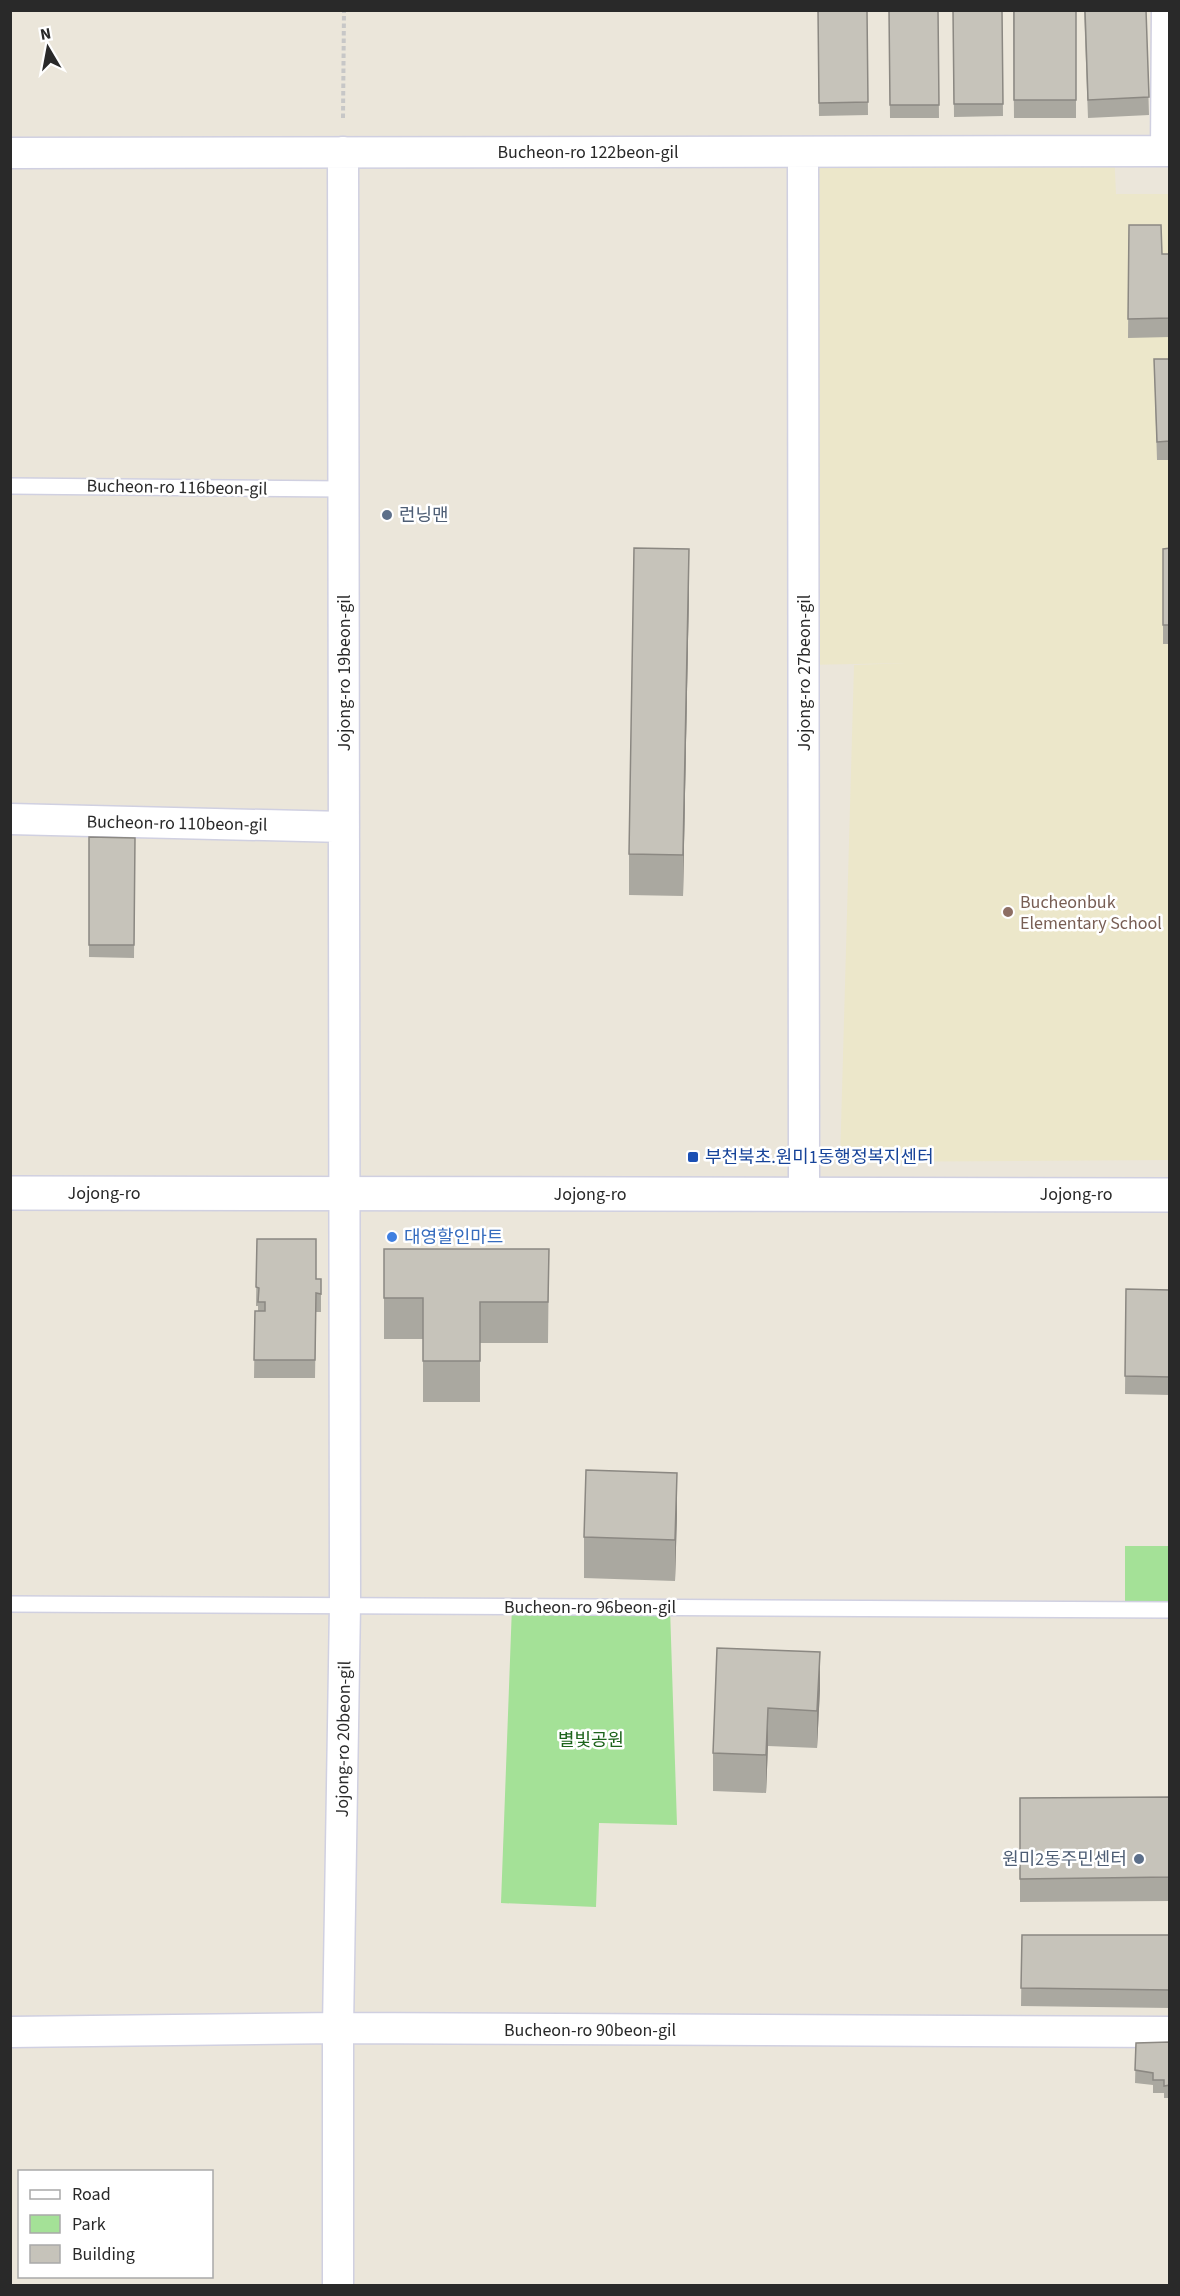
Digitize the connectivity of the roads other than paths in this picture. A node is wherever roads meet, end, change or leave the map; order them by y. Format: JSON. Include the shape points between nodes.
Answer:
{"nodes":[{"id":1,"x":1167,"y":10,"type":"edge"},
{"id":2,"x":1168,"y":151,"type":"edge"},
{"id":3,"x":343,"y":152,"type":"junction"},
{"id":4,"x":803,"y":152,"type":"junction"},
{"id":5,"x":10,"y":153,"type":"edge"},
{"id":6,"x":10,"y":486,"type":"edge"},
{"id":7,"x":343,"y":489,"type":"junction"},
{"id":8,"x":10,"y":819,"type":"edge"},
{"id":9,"x":344,"y":827,"type":"junction"},
{"id":10,"x":10,"y":1192,"type":"edge"},
{"id":11,"x":345,"y":1193,"type":"junction"},
{"id":12,"x":804,"y":1194,"type":"junction"},
{"id":13,"x":1170,"y":1195,"type":"edge"},
{"id":14,"x":10,"y":1604,"type":"edge"},
{"id":15,"x":345,"y":1605,"type":"junction"},
{"id":16,"x":1170,"y":1610,"type":"edge"},
{"id":17,"x":338,"y":2028,"type":"junction"},
{"id":18,"x":10,"y":2032,"type":"edge"},
{"id":19,"x":1170,"y":2032,"type":"edge"},
{"id":20,"x":338,"y":2286,"type":"edge"}],
"edges":[{"from":1,"to":2,"type":"street"},
{"from":2,"to":4,"type":"street","name":"Bucheon-ro 122beon-gil"},
{"from":3,"to":4,"type":"street","name":"Bucheon-ro 122beon-gil"},
{"from":3,"to":5,"type":"street","name":"Bucheon-ro 122beon-gil"},
{"from":3,"to":7,"type":"street","name":"Jojong-ro 19beon-gil"},
{"from":4,"to":12,"type":"street","name":"Jojong-ro 27beon-gil"},
{"from":6,"to":7,"type":"lane","name":"Bucheon-ro 116beon-gil"},
{"from":7,"to":9,"type":"street","name":"Jojong-ro 19beon-gil"},
{"from":8,"to":9,"type":"street","name":"Bucheon-ro 110beon-gil"},
{"from":9,"to":11,"type":"street","name":"Jojong-ro 19beon-gil"},
{"from":10,"to":11,"type":"street","name":"Jojong-ro"},
{"from":11,"to":12,"type":"street","name":"Jojong-ro"},
{"from":11,"to":15,"type":"street","name":"Jojong-ro 20beon-gil"},
{"from":12,"to":13,"type":"street","name":"Jojong-ro"},
{"from":14,"to":15,"type":"lane","name":"Bucheon-ro 96beon-gil"},
{"from":15,"to":16,"type":"lane","name":"Bucheon-ro 96beon-gil"},
{"from":15,"to":17,"type":"street","name":"Jojong-ro 20beon-gil"},
{"from":17,"to":18,"type":"street","name":"Bucheon-ro 90beon-gil"},
{"from":17,"to":19,"type":"street","name":"Bucheon-ro 90beon-gil"},
{"from":17,"to":20,"type":"street","name":"Jojong-ro 20beon-gil"}]}
